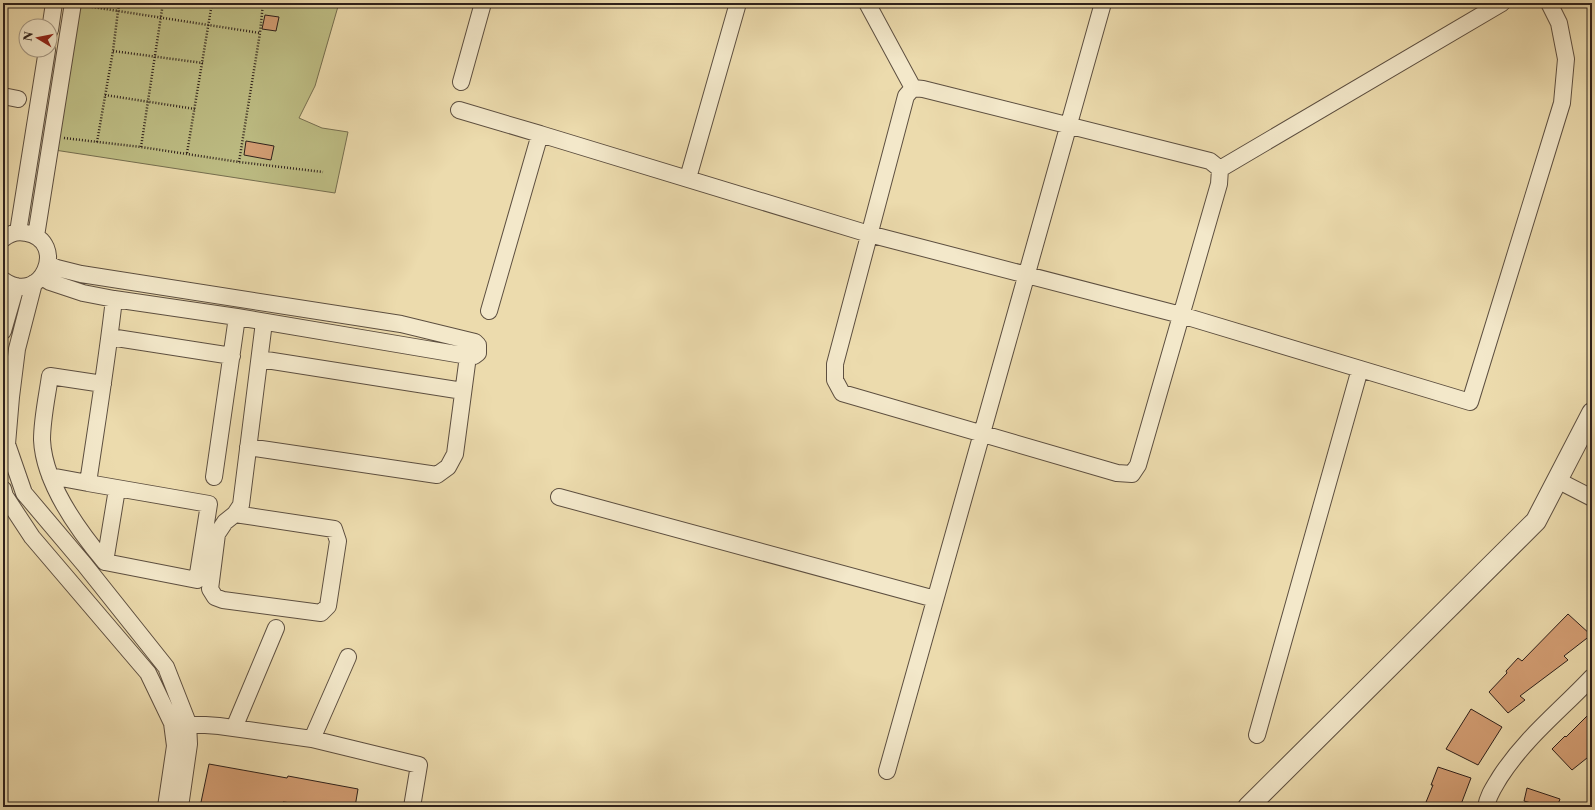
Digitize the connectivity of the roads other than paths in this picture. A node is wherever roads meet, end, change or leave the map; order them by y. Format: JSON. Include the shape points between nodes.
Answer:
{"nodes":[{"id":1,"x":54,"y":3,"type":"edge"},
{"id":2,"x":73,"y":3,"type":"edge"},
{"id":3,"x":483,"y":3,"type":"edge"},
{"id":4,"x":738,"y":3,"type":"edge"},
{"id":5,"x":867,"y":3,"type":"edge"},
{"id":6,"x":1103,"y":3,"type":"edge"},
{"id":7,"x":1502,"y":3,"type":"edge"},
{"id":8,"x":1549,"y":3,"type":"edge"},
{"id":9,"x":52,"y":18,"type":"edge"},
{"id":10,"x":46,"y":58,"type":"edge"},
{"id":11,"x":461,"y":82,"type":"dead end"},
{"id":12,"x":913,"y":88,"type":"junction"},
{"id":13,"x":459,"y":110,"type":"dead end"},
{"id":14,"x":1068,"y":126,"type":"junction"},
{"id":15,"x":540,"y":134,"type":"junction"},
{"id":16,"x":1220,"y":169,"type":"junction"},
{"id":17,"x":688,"y":178,"type":"junction"},
{"id":18,"x":18,"y":232,"type":"junction"},
{"id":19,"x":869,"y":234,"type":"junction"},
{"id":20,"x":36,"y":236,"type":"junction"},
{"id":21,"x":3,"y":239,"type":"edge"},
{"id":22,"x":1026,"y":274,"type":"junction"},
{"id":23,"x":41,"y":275,"type":"junction"},
{"id":24,"x":9,"y":283,"type":"edge"},
{"id":25,"x":114,"y":299,"type":"junction"},
{"id":26,"x":257,"y":301,"type":"junction"},
{"id":27,"x":489,"y":311,"type":"dead end"},
{"id":28,"x":1181,"y":315,"type":"junction"},
{"id":29,"x":237,"y":317,"type":"junction"},
{"id":30,"x":259,"y":321,"type":"junction"},
{"id":31,"x":3,"y":331,"type":"edge"},
{"id":32,"x":110,"y":337,"type":"junction"},
{"id":33,"x":232,"y":356,"type":"junction"},
{"id":34,"x":468,"y":356,"type":"junction"},
{"id":35,"x":260,"y":359,"type":"junction"},
{"id":36,"x":1360,"y":369,"type":"junction"},
{"id":37,"x":103,"y":384,"type":"junction"},
{"id":38,"x":463,"y":391,"type":"junction"},
{"id":39,"x":1592,"y":413,"type":"edge"},
{"id":40,"x":981,"y":434,"type":"junction"},
{"id":41,"x":248,"y":447,"type":"junction"},
{"id":42,"x":50,"y":476,"type":"junction"},
{"id":43,"x":214,"y":477,"type":"dead end"},
{"id":44,"x":1557,"y":480,"type":"junction"},
{"id":45,"x":88,"y":483,"type":"junction"},
{"id":46,"x":117,"y":488,"type":"junction"},
{"id":47,"x":3,"y":489,"type":"edge"},
{"id":48,"x":559,"y":496,"type":"dead end"},
{"id":49,"x":1592,"y":498,"type":"edge"},
{"id":50,"x":235,"y":514,"type":"junction"},
{"id":51,"x":105,"y":562,"type":"junction"},
{"id":52,"x":935,"y":600,"type":"junction"},
{"id":53,"x":276,"y":628,"type":"dead end"},
{"id":54,"x":348,"y":657,"type":"dead end"},
{"id":55,"x":1592,"y":677,"type":"edge"},
{"id":56,"x":172,"y":723,"type":"junction"},
{"id":57,"x":188,"y":723,"type":"junction"},
{"id":58,"x":234,"y":728,"type":"junction"},
{"id":59,"x":1256,"y":735,"type":"dead end"},
{"id":60,"x":312,"y":739,"type":"junction"},
{"id":61,"x":887,"y":771,"type":"dead end"},
{"id":62,"x":1252,"y":806,"type":"edge"},
{"id":63,"x":166,"y":807,"type":"edge"},
{"id":64,"x":180,"y":807,"type":"edge"},
{"id":65,"x":412,"y":807,"type":"edge"},
{"id":66,"x":1486,"y":807,"type":"edge"}],
"edges":[{"from":1,"to":9,"type":"street"},
{"from":2,"to":20,"type":"street"},
{"from":3,"to":11,"type":"street"},
{"from":4,"to":17,"type":"street"},
{"from":5,"to":12,"type":"street"},
{"from":6,"to":14,"type":"street"},
{"from":7,"to":16,"type":"street"},
{"from":8,"to":36,"type":"street","via":[[1559,23],[1566,60],[1562,103],[1470,402]]},
{"from":10,"to":18,"type":"street"},
{"from":12,"to":14,"type":"street"},
{"from":12,"to":19,"type":"street","via":[[906,96]]},
{"from":13,"to":15,"type":"street"},
{"from":14,"to":16,"type":"street","via":[[1210,161]]},
{"from":14,"to":22,"type":"street"},
{"from":15,"to":17,"type":"street"},
{"from":15,"to":27,"type":"street"},
{"from":16,"to":28,"type":"street","via":[[1219,184]]},
{"from":17,"to":19,"type":"street"},
{"from":18,"to":20,"type":"street"},
{"from":18,"to":21,"type":"street"},
{"from":19,"to":22,"type":"street"},
{"from":19,"to":40,"type":"street","via":[[835,364],[835,380],[842,393]]},
{"from":20,"to":23,"type":"street","via":[[46,248],[48,256]]},
{"from":22,"to":28,"type":"street"},
{"from":22,"to":40,"type":"street"},
{"from":23,"to":24,"type":"street","via":[[22,287]]},
{"from":23,"to":25,"type":"street","via":[[83,293]]},
{"from":23,"to":26,"type":"street","via":[[57,268],[81,274]]},
{"from":23,"to":57,"type":"street","via":[[17,349],[7,444],[24,493],[166,667]]},
{"from":24,"to":31,"type":"street"},
{"from":25,"to":29,"type":"street"},
{"from":25,"to":32,"type":"street"},
{"from":26,"to":30,"type":"street"},
{"from":26,"to":34,"type":"street","via":[[402,324],[463,338],[478,345],[478,353]]},
{"from":28,"to":36,"type":"street"},
{"from":28,"to":40,"type":"street","via":[[1138,465],[1132,474],[1118,473]]},
{"from":29,"to":30,"type":"street"},
{"from":29,"to":33,"type":"street"},
{"from":30,"to":34,"type":"street"},
{"from":30,"to":35,"type":"street"},
{"from":32,"to":33,"type":"street"},
{"from":32,"to":37,"type":"street"},
{"from":33,"to":43,"type":"street"},
{"from":34,"to":38,"type":"street"},
{"from":35,"to":38,"type":"street"},
{"from":35,"to":41,"type":"street"},
{"from":36,"to":59,"type":"street"},
{"from":37,"to":42,"type":"street","via":[[50,376],[42,441]]},
{"from":37,"to":45,"type":"street"},
{"from":38,"to":41,"type":"street","via":[[455,454],[448,467],[438,475]]},
{"from":39,"to":44,"type":"street"},
{"from":40,"to":52,"type":"street"},
{"from":41,"to":50,"type":"street","via":[[241,504]]},
{"from":42,"to":45,"type":"street"},
{"from":42,"to":51,"type":"street","via":[[75,522]]},
{"from":44,"to":49,"type":"street"},
{"from":44,"to":62,"type":"street","via":[[1536,521]]},
{"from":45,"to":46,"type":"street"},
{"from":46,"to":51,"type":"street"},
{"from":46,"to":51,"type":"street","via":[[209,504],[197,580]]},
{"from":47,"to":56,"type":"street","via":[[32,537],[148,673]]},
{"from":48,"to":52,"type":"street"},
{"from":50,"to":50,"type":"street","via":[[225,522],[218,534],[210,589],[215,596],[223,600],[321,613],[328,606],[338,541],[334,529]]},
{"from":52,"to":61,"type":"street"},
{"from":53,"to":58,"type":"street"},
{"from":54,"to":60,"type":"street"},
{"from":55,"to":66,"type":"street","via":[[1530,737],[1508,764],[1488,796]]},
{"from":56,"to":57,"type":"street"},
{"from":56,"to":63,"type":"street","via":[[175,746]]},
{"from":57,"to":58,"type":"street"},
{"from":57,"to":64,"type":"street","via":[[189,744]]},
{"from":58,"to":60,"type":"street"},
{"from":60,"to":65,"type":"street","via":[[419,765]]}]}
